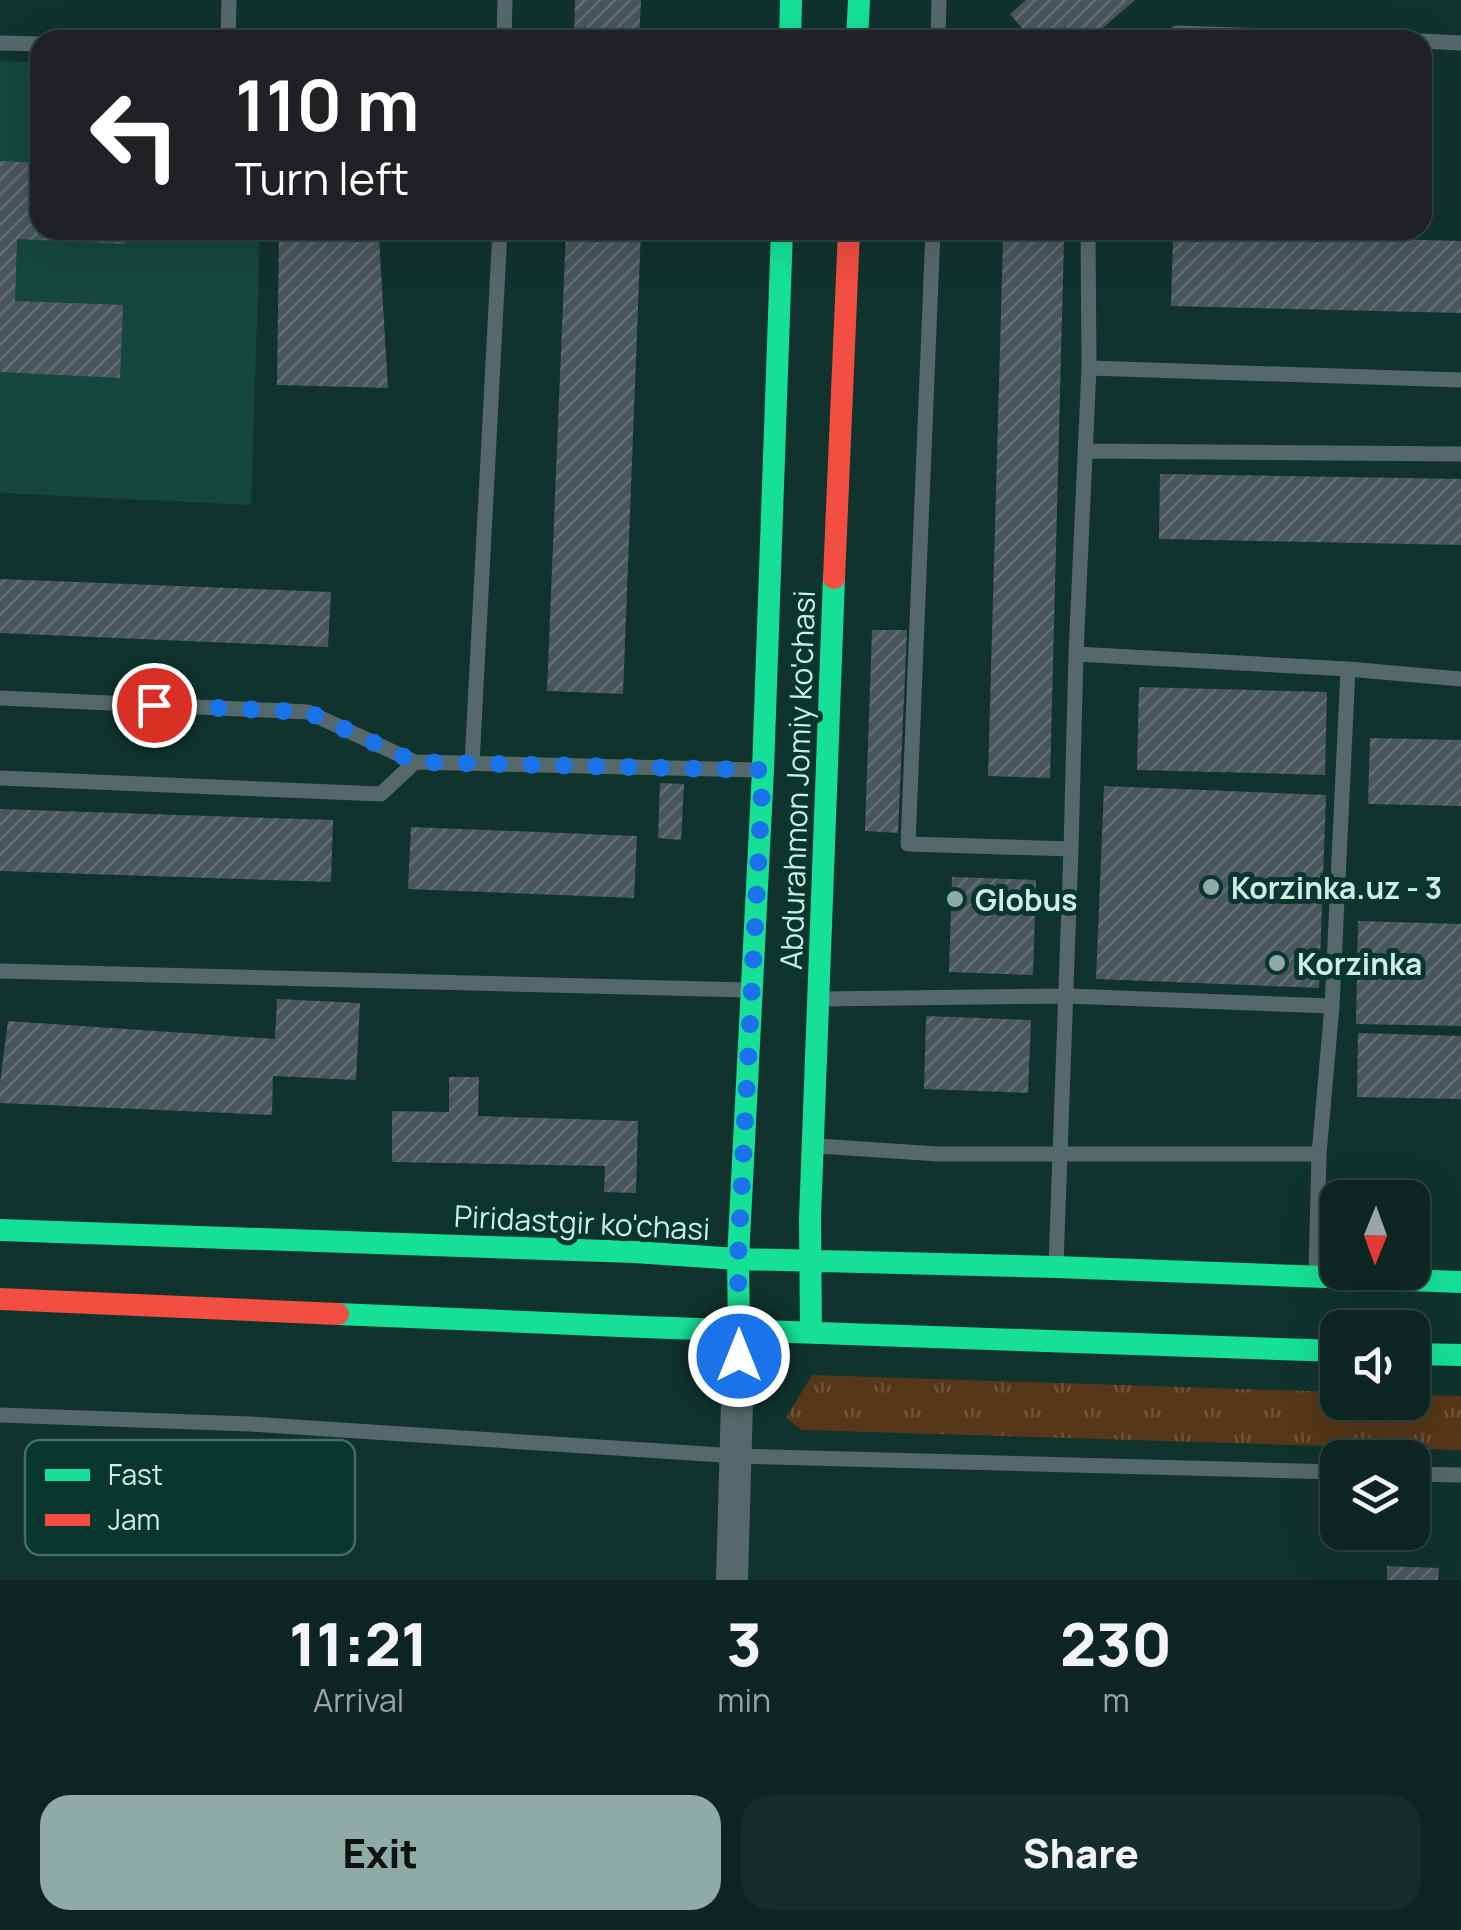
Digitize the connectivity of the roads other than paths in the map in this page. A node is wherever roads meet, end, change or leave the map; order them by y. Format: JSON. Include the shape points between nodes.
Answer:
{"nodes":[{"id":1,"x":230,"y":0,"type":"edge"},
{"id":2,"x":505,"y":0,"type":"edge"},
{"id":3,"x":791,"y":0,"type":"edge"},
{"id":4,"x":859,"y":0,"type":"edge"},
{"id":5,"x":939,"y":0,"type":"edge"},
{"id":6,"x":228,"y":30,"type":"edge"},
{"id":7,"x":504,"y":30,"type":"edge"},
{"id":8,"x":790,"y":30,"type":"edge"},
{"id":9,"x":858,"y":30,"type":"edge"},
{"id":10,"x":938,"y":30,"type":"edge"},
{"id":11,"x":1432,"y":41,"type":"edge"},
{"id":12,"x":1461,"y":42,"type":"edge"},
{"id":13,"x":0,"y":43,"type":"edge"},
{"id":14,"x":30,"y":44,"type":"edge"},
{"id":15,"x":499,"y":240,"type":"edge"},
{"id":16,"x":782,"y":240,"type":"edge"},
{"id":17,"x":849,"y":240,"type":"edge"},
{"id":18,"x":932,"y":240,"type":"edge"},
{"id":19,"x":1088,"y":240,"type":"edge"},
{"id":20,"x":1089,"y":368,"type":"junction"},
{"id":21,"x":1461,"y":380,"type":"edge"},
{"id":22,"x":1085,"y":451,"type":"junction"},
{"id":23,"x":1461,"y":454,"type":"edge"},
{"id":24,"x":1076,"y":654,"type":"junction"},
{"id":25,"x":1348,"y":669,"type":"junction"},
{"id":26,"x":1461,"y":679,"type":"edge"},
{"id":27,"x":0,"y":698,"type":"edge"},
{"id":28,"x":415,"y":762,"type":"junction"},
{"id":29,"x":472,"y":763,"type":"junction"},
{"id":30,"x":763,"y":770,"type":"junction"},
{"id":31,"x":0,"y":778,"type":"edge"},
{"id":32,"x":1071,"y":849,"type":"junction"},
{"id":33,"x":0,"y":971,"type":"edge"},
{"id":34,"x":750,"y":990,"type":"junction"},
{"id":35,"x":1067,"y":996,"type":"junction"},
{"id":36,"x":820,"y":999,"type":"junction"},
{"id":37,"x":1332,"y":1006,"type":"junction"},
{"id":38,"x":814,"y":1146,"type":"junction"},
{"id":39,"x":1318,"y":1154,"type":"junction"},
{"id":40,"x":1059,"y":1156,"type":"junction"},
{"id":41,"x":0,"y":1230,"type":"edge"},
{"id":42,"x":738,"y":1259,"type":"junction"},
{"id":43,"x":811,"y":1261,"type":"junction"},
{"id":44,"x":1056,"y":1266,"type":"junction"},
{"id":45,"x":1316,"y":1276,"type":"junction"},
{"id":46,"x":1461,"y":1282,"type":"edge"},
{"id":47,"x":0,"y":1299,"type":"edge"},
{"id":48,"x":739,"y":1330,"type":"junction"},
{"id":49,"x":811,"y":1332,"type":"junction"},
{"id":50,"x":1320,"y":1350,"type":"edge"},
{"id":51,"x":1430,"y":1354,"type":"edge"},
{"id":52,"x":1461,"y":1355,"type":"edge"},
{"id":53,"x":0,"y":1415,"type":"edge"},
{"id":54,"x":736,"y":1456,"type":"junction"},
{"id":55,"x":1320,"y":1472,"type":"edge"},
{"id":56,"x":1430,"y":1474,"type":"edge"},
{"id":57,"x":1461,"y":1475,"type":"edge"},
{"id":58,"x":732,"y":1580,"type":"edge"}],
"edges":[{"from":1,"to":6,"type":"lane"},
{"from":2,"to":7,"type":"lane"},
{"from":3,"to":8,"type":"main road"},
{"from":4,"to":9,"type":"main road"},
{"from":5,"to":10,"type":"lane"},
{"from":11,"to":12,"type":"lane"},
{"from":13,"to":14,"type":"lane"},
{"from":15,"to":29,"type":"lane"},
{"from":16,"to":30,"type":"main road","name":"Abdurahmon Jomiy ko'chasi"},
{"from":17,"to":36,"type":"main road","name":"Abdurahmon Jomiy ko'chasi"},
{"from":18,"to":32,"type":"lane","via":[[908,844]]},
{"from":19,"to":20,"type":"lane"},
{"from":20,"to":21,"type":"lane"},
{"from":20,"to":22,"type":"lane"},
{"from":22,"to":23,"type":"lane"},
{"from":22,"to":24,"type":"lane"},
{"from":24,"to":25,"type":"lane"},
{"from":24,"to":32,"type":"lane"},
{"from":25,"to":26,"type":"lane"},
{"from":25,"to":37,"type":"lane"},
{"from":27,"to":28,"type":"lane","via":[[308,712]]},
{"from":28,"to":29,"type":"lane"},
{"from":28,"to":31,"type":"lane","via":[[381,794]]},
{"from":29,"to":30,"type":"lane"},
{"from":30,"to":34,"type":"main road","name":"Abdurahmon Jomiy ko'chasi"},
{"from":32,"to":35,"type":"lane"},
{"from":33,"to":34,"type":"lane"},
{"from":34,"to":42,"type":"main road","name":"Abdurahmon Jomiy ko'chasi"},
{"from":35,"to":36,"type":"lane"},
{"from":35,"to":37,"type":"lane"},
{"from":35,"to":40,"type":"lane"},
{"from":36,"to":38,"type":"main road","name":"Abdurahmon Jomiy ko'chasi"},
{"from":37,"to":39,"type":"lane"},
{"from":38,"to":40,"type":"lane"},
{"from":38,"to":43,"type":"main road","name":"Abdurahmon Jomiy ko'chasi"},
{"from":39,"to":40,"type":"lane"},
{"from":39,"to":45,"type":"lane"},
{"from":40,"to":44,"type":"lane"},
{"from":41,"to":42,"type":"main road","name":"Piridastgir ko'chasi"},
{"from":42,"to":43,"type":"main road","name":"Piridastgir ko'chasi"},
{"from":42,"to":48,"type":"main road","name":"Abdurahmon Jomiy ko'chasi"},
{"from":43,"to":44,"type":"main road","name":"Piridastgir ko'chasi"},
{"from":43,"to":49,"type":"main road","name":"Abdurahmon Jomiy ko'chasi"},
{"from":44,"to":45,"type":"main road","name":"Piridastgir ko'chasi"},
{"from":45,"to":46,"type":"main road","name":"Piridastgir ko'chasi"},
{"from":47,"to":48,"type":"main road"},
{"from":48,"to":49,"type":"main road"},
{"from":48,"to":54,"type":"street"},
{"from":49,"to":50,"type":"main road"},
{"from":51,"to":52,"type":"main road"},
{"from":53,"to":54,"type":"lane"},
{"from":54,"to":55,"type":"lane"},
{"from":54,"to":58,"type":"street"},
{"from":56,"to":57,"type":"lane"}]}
